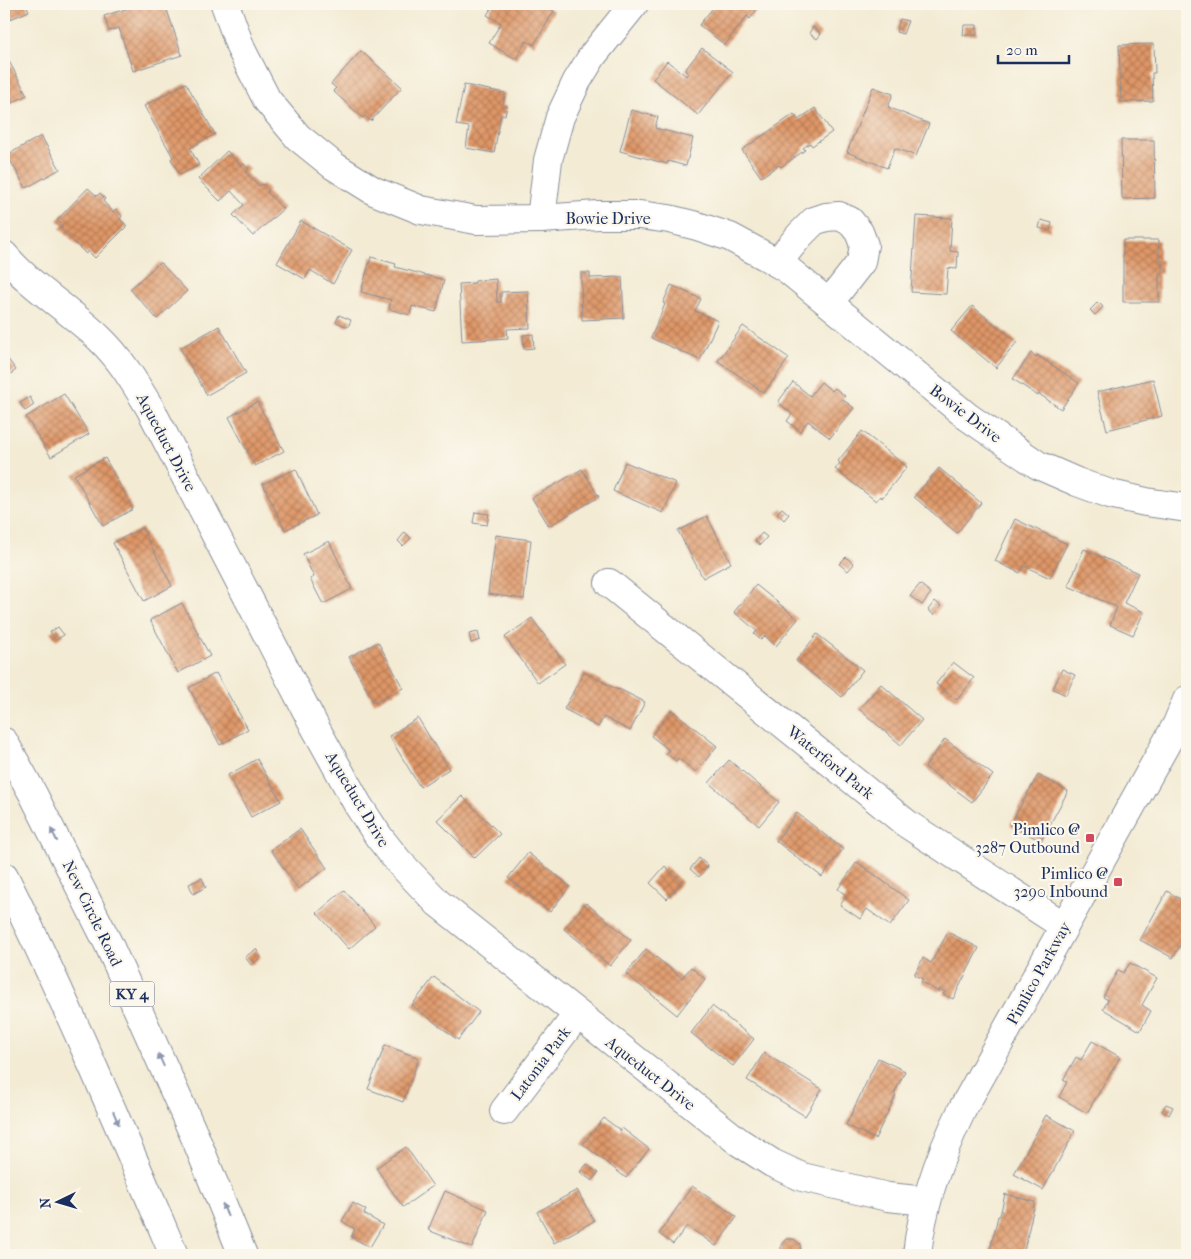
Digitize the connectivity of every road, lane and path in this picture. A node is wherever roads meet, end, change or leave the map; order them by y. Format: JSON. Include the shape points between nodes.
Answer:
{"nodes":[{"id":1,"x":225,"y":4,"type":"edge"},
{"id":2,"x":634,"y":4,"type":"edge"},
{"id":3,"x":541,"y":219,"type":"junction"},
{"id":4,"x":4,"y":255,"type":"edge"},
{"id":5,"x":777,"y":263,"type":"junction"},
{"id":6,"x":829,"y":303,"type":"junction"},
{"id":7,"x":1187,"y":508,"type":"edge"},
{"id":8,"x":609,"y":583,"type":"dead end"},
{"id":9,"x":1187,"y":700,"type":"edge"},
{"id":10,"x":4,"y":742,"type":"edge"},
{"id":11,"x":4,"y":876,"type":"edge"},
{"id":12,"x":4,"y":912,"type":"edge"},
{"id":13,"x":1064,"y":926,"type":"junction"},
{"id":14,"x":577,"y":1015,"type":"junction"},
{"id":15,"x":97,"y":1074,"type":"junction"},
{"id":16,"x":504,"y":1111,"type":"dead end"},
{"id":17,"x":927,"y":1202,"type":"junction"},
{"id":18,"x":174,"y":1255,"type":"edge"},
{"id":19,"x":243,"y":1255,"type":"edge"},
{"id":20,"x":917,"y":1255,"type":"edge"}],
"edges":[{"from":1,"to":3,"type":"main road","name":"Bowie Drive","via":[[241,49],[267,100],[298,137],[334,166],[374,191],[421,210],[476,220]]},
{"from":2,"to":3,"type":"main road","via":[[577,81],[560,117],[548,160]]},
{"from":3,"to":5,"type":"main road","name":"Bowie Drive","via":[[640,215],[669,219],[730,237]]},
{"from":4,"to":14,"type":"main road","name":"Aqueduct Drive","via":[[122,362],[150,408],[315,727],[379,837],[438,903]]},
{"from":5,"to":6,"type":"main road","name":"Bowie Drive"},
{"from":5,"to":6,"type":"main road","via":[[814,221],[839,216],[850,221],[864,245],[861,262]]},
{"from":6,"to":7,"type":"main road","name":"Bowie Drive","via":[[968,417],[1038,465],[1110,494]]},
{"from":8,"to":13,"type":"main road","name":"Waterford Park","via":[[907,824]]},
{"from":9,"to":13,"type":"main road","name":"Pimlico Parkway","via":[[1177,724]]},
{"from":19,"to":10,"type":"main road","name":"New Circle Road","number":"KY 4","one_way":true,"via":[[196,1137],[108,943]]},
{"from":11,"to":15,"type":"main road"},
{"from":12,"to":15,"type":"main road"},
{"from":13,"to":17,"type":"main road","name":"Pimlico Parkway","via":[[962,1110],[939,1161]]},
{"from":14,"to":16,"type":"main road","name":"Latonia Park"},
{"from":14,"to":17,"type":"main road","name":"Aqueduct Drive","via":[[739,1142],[772,1163],[802,1177],[888,1197]]},
{"from":15,"to":18,"type":"main road","one_way":true},
{"from":17,"to":20,"type":"main road","name":"Pimlico Parkway"}]}
